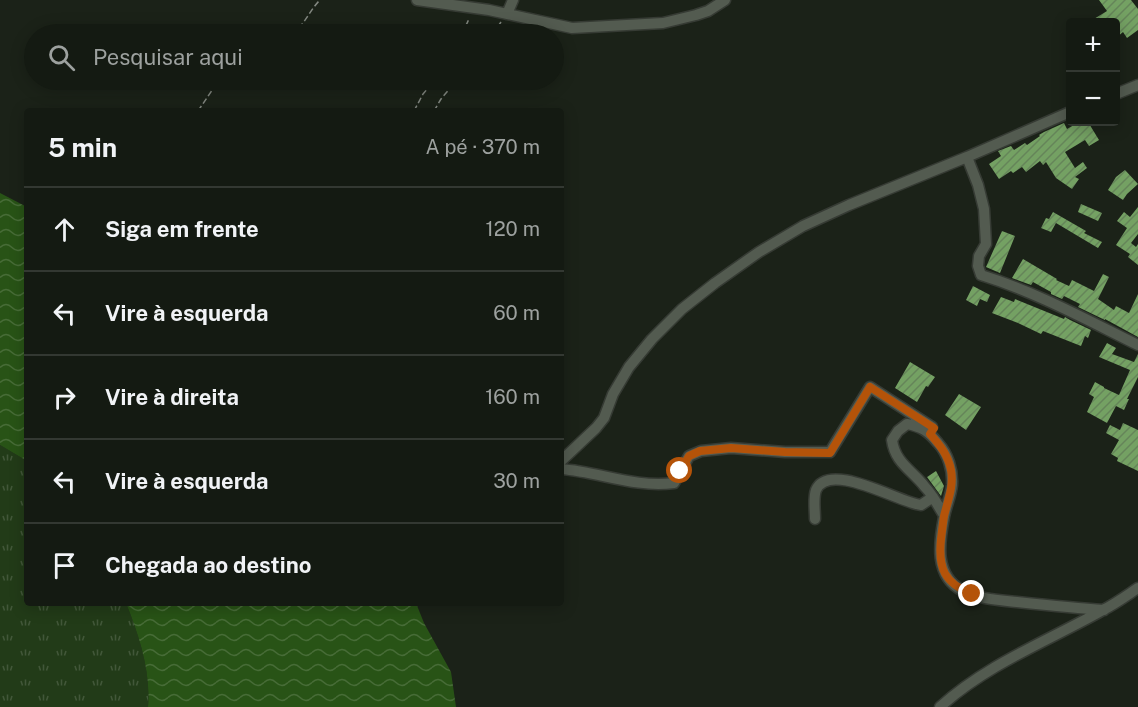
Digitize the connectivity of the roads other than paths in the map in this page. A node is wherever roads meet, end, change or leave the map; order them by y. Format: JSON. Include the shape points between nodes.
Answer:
{"nodes":[{"id":1,"x":417,"y":0,"type":"edge"},
{"id":2,"x":513,"y":0,"type":"edge"},
{"id":3,"x":725,"y":0,"type":"edge"},
{"id":4,"x":507,"y":14,"type":"junction"},
{"id":5,"x":553,"y":24,"type":"edge"},
{"id":6,"x":564,"y":26,"type":"edge"},
{"id":7,"x":1138,"y":85,"type":"edge"},
{"id":8,"x":1120,"y":92,"type":"edge"},
{"id":9,"x":1066,"y":114,"type":"edge"},
{"id":10,"x":967,"y":157,"type":"junction"},
{"id":11,"x":1138,"y":345,"type":"edge"},
{"id":12,"x":930,"y":434,"type":"junction"},
{"id":13,"x":564,"y":458,"type":"edge"},
{"id":14,"x":564,"y":469,"type":"edge"},
{"id":15,"x":933,"y":497,"type":"junction"},
{"id":16,"x":944,"y":515,"type":"junction"},
{"id":17,"x":814,"y":519,"type":"dead end"},
{"id":18,"x":1138,"y":588,"type":"edge"},
{"id":19,"x":1104,"y":610,"type":"junction"},
{"id":20,"x":940,"y":707,"type":"edge"}],
"edges":[{"from":1,"to":4,"type":"street"},
{"from":2,"to":4,"type":"street"},
{"from":3,"to":6,"type":"street","via":[[702,13],[663,23]]},
{"from":4,"to":5,"type":"street"},
{"from":7,"to":8,"type":"street"},
{"from":9,"to":10,"type":"street"},
{"from":10,"to":11,"type":"street","via":[[984,209],[986,244],[979,256],[981,275],[1040,297]]},
{"from":10,"to":13,"type":"street","via":[[803,226],[715,283],[652,339],[629,367],[604,418]]},
{"from":12,"to":14,"type":"street","via":[[934,428],[870,387],[830,453],[731,448],[700,451],[689,456],[674,483],[658,485]]},
{"from":12,"to":15,"type":"street","via":[[907,424],[892,440],[893,450],[903,465]]},
{"from":12,"to":16,"type":"street","via":[[946,454],[951,471],[952,484]]},
{"from":15,"to":16,"type":"street"},
{"from":15,"to":17,"type":"street","via":[[921,505],[915,504],[859,483],[833,480],[823,482],[816,491]]},
{"from":16,"to":19,"type":"street","via":[[941,566],[961,590],[991,599]]},
{"from":18,"to":19,"type":"street"},
{"from":19,"to":20,"type":"street","via":[[988,670]]}]}
